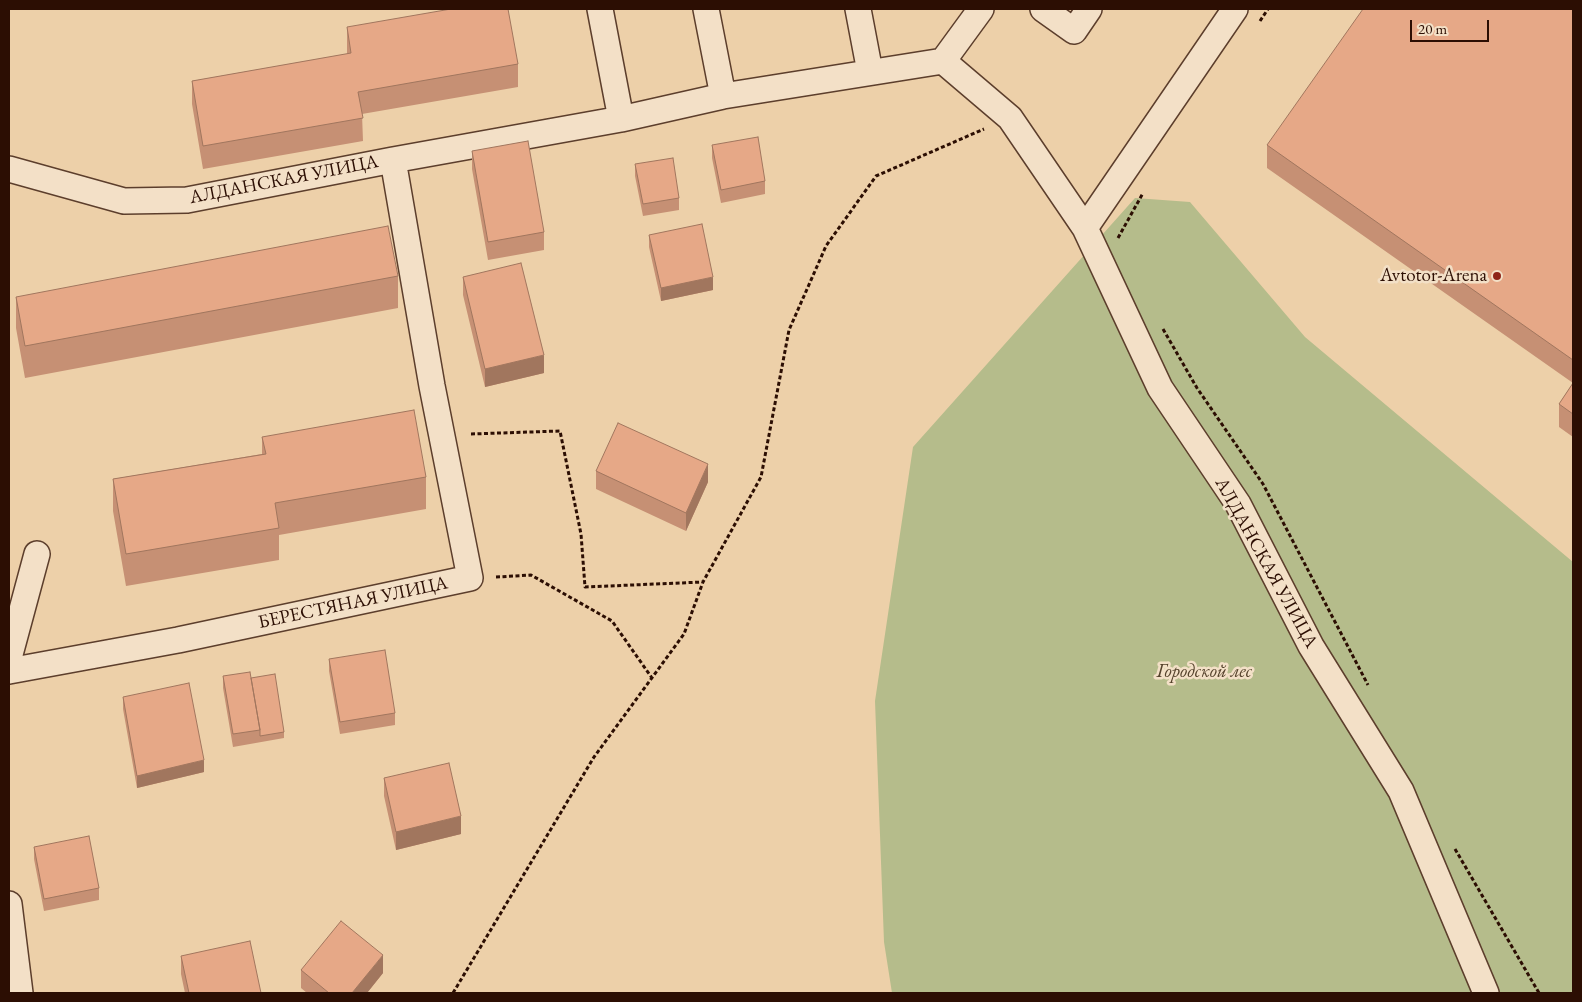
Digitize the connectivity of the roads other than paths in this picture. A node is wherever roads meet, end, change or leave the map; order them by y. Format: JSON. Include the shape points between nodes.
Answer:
{"nodes":[{"id":1,"x":600,"y":9,"type":"edge"},
{"id":2,"x":706,"y":9,"type":"edge"},
{"id":3,"x":858,"y":9,"type":"edge"},
{"id":4,"x":980,"y":9,"type":"edge"},
{"id":5,"x":1043,"y":9,"type":"edge"},
{"id":6,"x":1089,"y":9,"type":"edge"},
{"id":7,"x":1235,"y":9,"type":"edge"},
{"id":8,"x":943,"y":61,"type":"junction"},
{"id":9,"x":870,"y":72,"type":"junction"},
{"id":10,"x":723,"y":96,"type":"junction"},
{"id":11,"x":620,"y":119,"type":"junction"},
{"id":12,"x":393,"y":160,"type":"junction"},
{"id":13,"x":9,"y":169,"type":"edge"},
{"id":14,"x":1085,"y":228,"type":"junction"},
{"id":15,"x":432,"y":386,"type":"joint"},
{"id":16,"x":37,"y":554,"type":"dead end"},
{"id":17,"x":9,"y":658,"type":"edge"},
{"id":18,"x":9,"y":671,"type":"edge"},
{"id":19,"x":9,"y":904,"type":"edge"},
{"id":20,"x":20,"y":993,"type":"edge"},
{"id":21,"x":1486,"y":993,"type":"edge"}],
"edges":[{"from":1,"to":11,"type":"street"},
{"from":2,"to":10,"type":"street"},
{"from":3,"to":9,"type":"street"},
{"from":4,"to":8,"type":"street"},
{"from":5,"to":6,"type":"street","via":[[1074,31]]},
{"from":7,"to":14,"type":"street"},
{"from":8,"to":9,"type":"street"},
{"from":8,"to":14,"type":"street","name":"АЛДАНСКАЯ УЛИЦА","via":[[1010,118]]},
{"from":9,"to":10,"type":"street"},
{"from":10,"to":11,"type":"street"},
{"from":11,"to":12,"type":"street"},
{"from":12,"to":13,"type":"street","name":"АЛДАНСКАЯ УЛИЦА","via":[[187,200],[124,201]]},
{"from":12,"to":15,"type":"street","name":"АЛДАНСКАЯ УЛИЦА"},
{"from":14,"to":21,"type":"street","name":"АЛДАНСКАЯ УЛИЦА","via":[[1160,388],[1238,504],[1311,646],[1401,791]]},
{"from":15,"to":18,"type":"street","name":"БЕРЕСТЯНАЯ УЛИЦА","via":[[470,578],[178,640]]},
{"from":16,"to":17,"type":"street"},
{"from":19,"to":20,"type":"street"}]}
